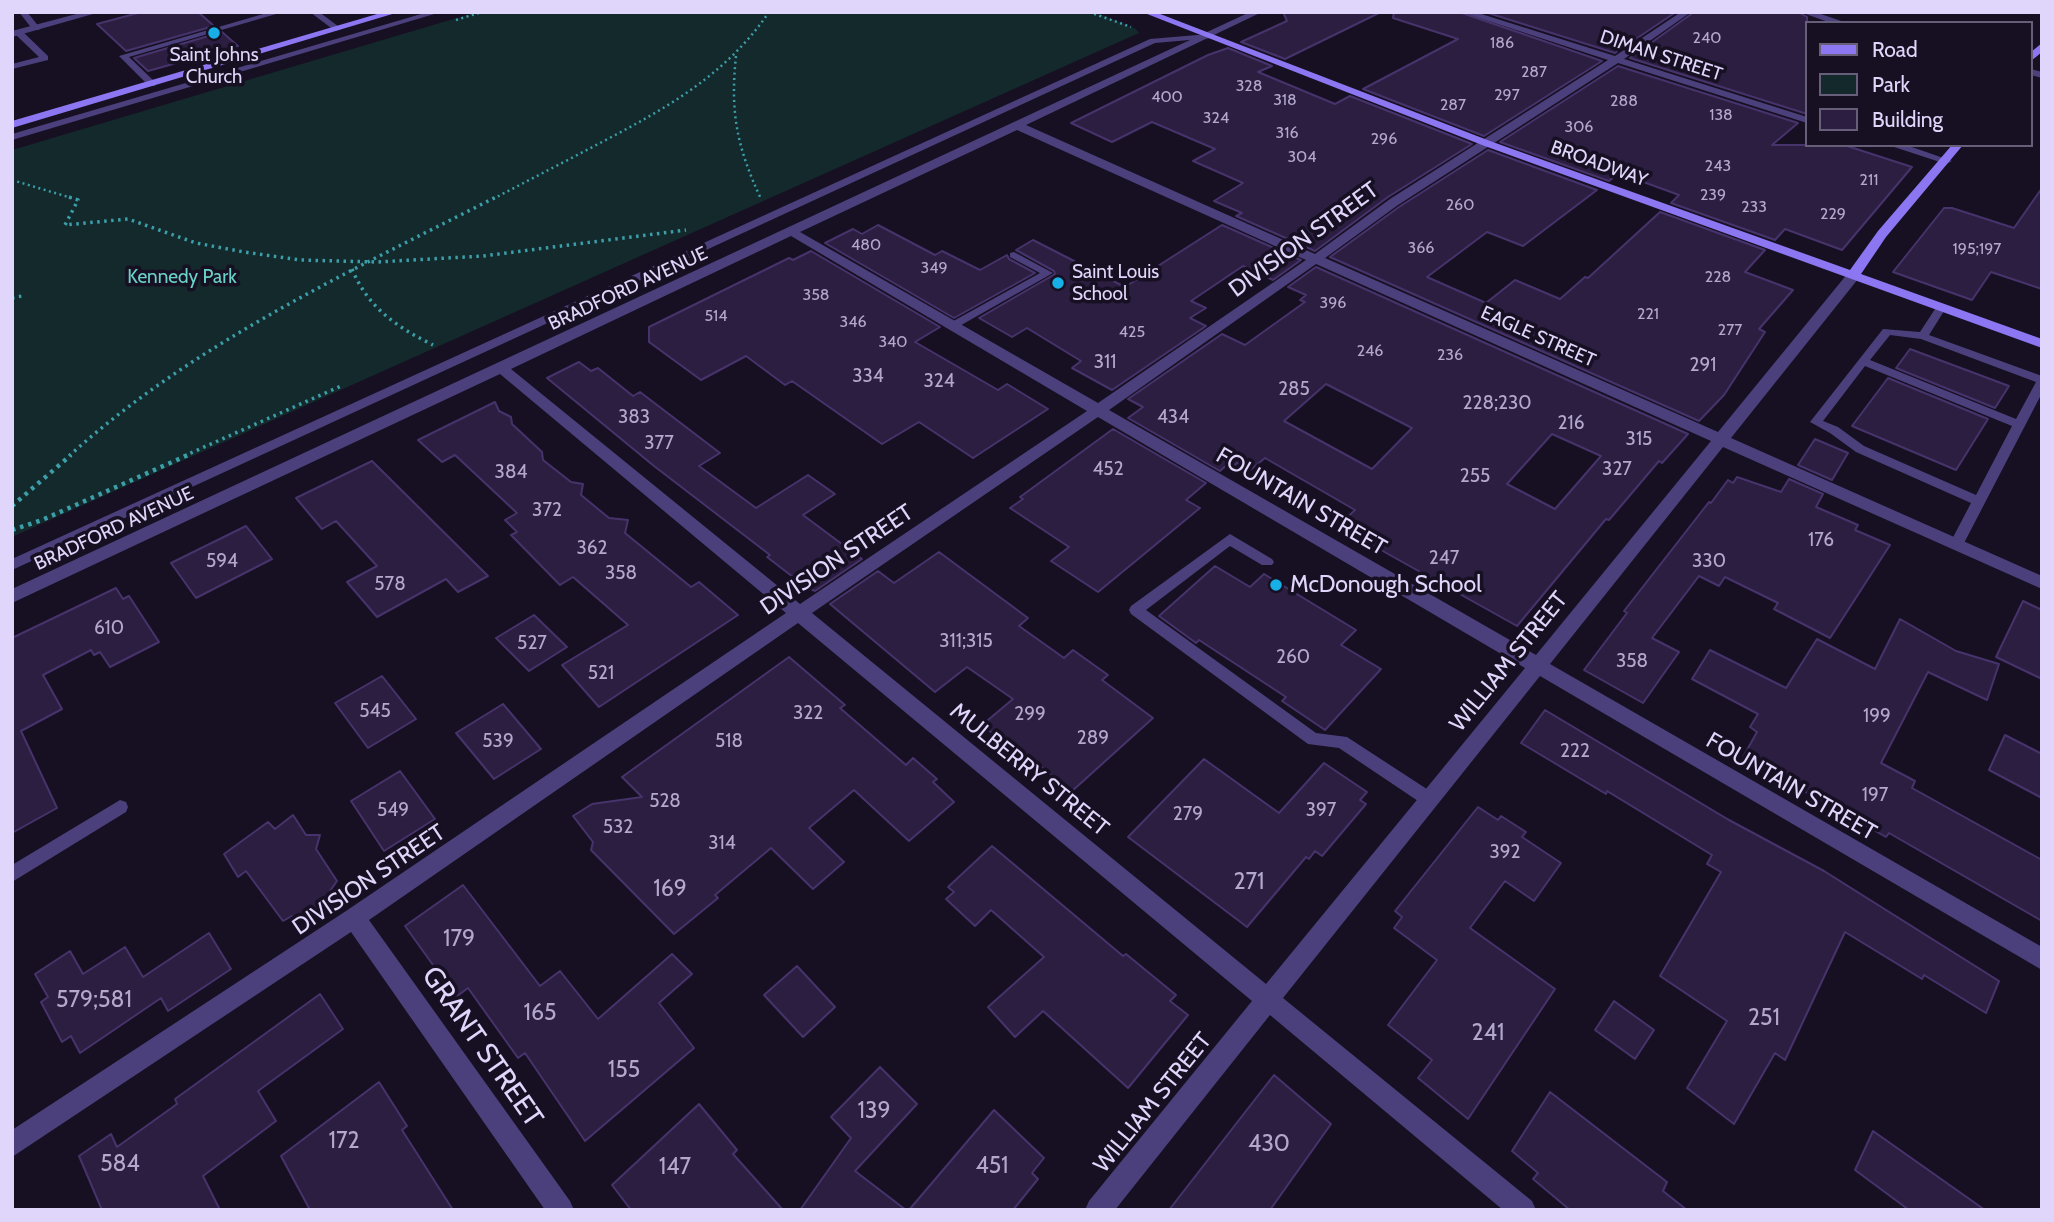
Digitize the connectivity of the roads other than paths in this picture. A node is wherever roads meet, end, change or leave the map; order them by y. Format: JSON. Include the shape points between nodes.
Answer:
{"nodes":[{"id":1,"x":23,"y":12,"type":"edge"},
{"id":2,"x":96,"y":12,"type":"edge"},
{"id":3,"x":279,"y":12,"type":"edge"},
{"id":4,"x":314,"y":12,"type":"edge"},
{"id":5,"x":395,"y":12,"type":"edge"},
{"id":6,"x":437,"y":12,"type":"edge"},
{"id":7,"x":1146,"y":12,"type":"edge"},
{"id":8,"x":1258,"y":12,"type":"edge"},
{"id":9,"x":1465,"y":12,"type":"edge"},
{"id":10,"x":1687,"y":12,"type":"edge"},
{"id":11,"x":1804,"y":12,"type":"edge"},
{"id":12,"x":1163,"y":15,"type":"edge"},
{"id":13,"x":1835,"y":21,"type":"edge"},
{"id":14,"x":36,"y":28,"type":"junction"},
{"id":15,"x":338,"y":29,"type":"junction"},
{"id":16,"x":15,"y":33,"type":"edge"},
{"id":17,"x":1209,"y":36,"type":"junction"},
{"id":18,"x":1615,"y":60,"type":"junction"},
{"id":19,"x":12,"y":67,"type":"edge"},
{"id":20,"x":152,"y":84,"type":"junction"},
{"id":21,"x":1806,"y":120,"type":"edge"},
{"id":22,"x":12,"y":125,"type":"edge"},
{"id":23,"x":1018,"y":126,"type":"junction"},
{"id":24,"x":12,"y":137,"type":"edge"},
{"id":25,"x":1486,"y":143,"type":"junction"},
{"id":26,"x":1900,"y":147,"type":"edge"},
{"id":27,"x":1956,"y":147,"type":"edge"},
{"id":28,"x":1946,"y":161,"type":"junction"},
{"id":29,"x":792,"y":232,"type":"junction"},
{"id":30,"x":1014,"y":255,"type":"dead end"},
{"id":31,"x":1318,"y":260,"type":"junction"},
{"id":32,"x":1853,"y":276,"type":"junction"},
{"id":33,"x":1941,"y":308,"type":"junction"},
{"id":34,"x":952,"y":326,"type":"junction"},
{"id":35,"x":1923,"y":336,"type":"junction"},
{"id":36,"x":2042,"y":344,"type":"edge"},
{"id":37,"x":1862,"y":361,"type":"junction"},
{"id":38,"x":503,"y":369,"type":"junction"},
{"id":39,"x":2042,"y":381,"type":"edge"},
{"id":40,"x":1097,"y":410,"type":"junction"},
{"id":41,"x":2018,"y":424,"type":"junction"},
{"id":42,"x":1721,"y":440,"type":"junction"},
{"id":43,"x":1978,"y":500,"type":"junction"},
{"id":44,"x":1956,"y":545,"type":"junction"},
{"id":45,"x":1267,"y":562,"type":"dead end"},
{"id":46,"x":12,"y":565,"type":"edge"},
{"id":47,"x":2042,"y":583,"type":"edge"},
{"id":48,"x":12,"y":597,"type":"edge"},
{"id":49,"x":799,"y":613,"type":"junction"},
{"id":50,"x":1538,"y":666,"type":"junction"},
{"id":51,"x":1430,"y":800,"type":"junction"},
{"id":52,"x":120,"y":807,"type":"dead end"},
{"id":53,"x":12,"y":874,"type":"edge"},
{"id":54,"x":354,"y":918,"type":"junction"},
{"id":55,"x":2042,"y":960,"type":"edge"},
{"id":56,"x":1268,"y":1000,"type":"junction"},
{"id":57,"x":12,"y":1145,"type":"edge"},
{"id":58,"x":561,"y":1210,"type":"edge"},
{"id":59,"x":1098,"y":1210,"type":"edge"},
{"id":60,"x":1523,"y":1210,"type":"edge"}],
"edges":[{"from":1,"to":14,"type":"lane"},
{"from":2,"to":14,"type":"street"},
{"from":3,"to":20,"type":"lane","via":[[123,56]]},
{"from":4,"to":15,"type":"lane"},
{"from":5,"to":15,"type":"main road"},
{"from":6,"to":24,"type":"lane"},
{"from":7,"to":12,"type":"main road","name":"BROADWAY"},
{"from":8,"to":17,"type":"street","name":"BRADFORD AVENUE"},
{"from":9,"to":18,"type":"street","name":"DIMAN STREET"},
{"from":10,"to":18,"type":"street","name":"DIVISION STREET"},
{"from":11,"to":13,"type":"street"},
{"from":12,"to":17,"type":"main road","name":"BROADWAY"},
{"from":14,"to":16,"type":"street"},
{"from":15,"to":20,"type":"main road"},
{"from":16,"to":19,"type":"lane","via":[[45,58]]},
{"from":17,"to":23,"type":"street","name":"BRADFORD AVENUE"},
{"from":17,"to":25,"type":"main road","name":"BROADWAY"},
{"from":17,"to":46,"type":"lane","via":[[1153,41]]},
{"from":18,"to":21,"type":"street","name":"DIMAN STREET"},
{"from":18,"to":25,"type":"street","name":"DIVISION STREET"},
{"from":20,"to":22,"type":"main road"},
{"from":23,"to":29,"type":"street","name":"BRADFORD AVENUE"},
{"from":23,"to":31,"type":"street","name":"EAGLE STREET"},
{"from":25,"to":31,"type":"street","name":"DIVISION STREET","via":[[1394,202]]},
{"from":25,"to":32,"type":"main road","name":"BROADWAY"},
{"from":26,"to":28,"type":"street"},
{"from":27,"to":28,"type":"main road","name":"WILLIAM STREET"},
{"from":28,"to":32,"type":"main road","name":"WILLIAM STREET","via":[[1882,234]]},
{"from":29,"to":34,"type":"street","name":"FOUNTAIN STREET"},
{"from":29,"to":38,"type":"street","name":"BRADFORD AVENUE"},
{"from":30,"to":34,"type":"lane","via":[[1048,273]]},
{"from":31,"to":40,"type":"street","name":"DIVISION STREET"},
{"from":31,"to":42,"type":"street","name":"EAGLE STREET"},
{"from":32,"to":33,"type":"main road","name":"BROADWAY"},
{"from":32,"to":42,"type":"street","name":"WILLIAM STREET"},
{"from":33,"to":35,"type":"lane"},
{"from":33,"to":36,"type":"main road","name":"BROADWAY"},
{"from":34,"to":40,"type":"street","name":"FOUNTAIN STREET"},
{"from":35,"to":37,"type":"lane","via":[[1887,331]]},
{"from":35,"to":39,"type":"lane"},
{"from":37,"to":41,"type":"lane"},
{"from":37,"to":43,"type":"lane","via":[[1816,422],[1860,449]]},
{"from":38,"to":48,"type":"street","name":"BRADFORD AVENUE"},
{"from":38,"to":49,"type":"street","name":"MULBERRY STREET"},
{"from":39,"to":41,"type":"lane"},
{"from":40,"to":49,"type":"street","name":"DIVISION STREET"},
{"from":40,"to":50,"type":"street","name":"FOUNTAIN STREET"},
{"from":41,"to":43,"type":"lane"},
{"from":42,"to":44,"type":"street","name":"EAGLE STREET"},
{"from":42,"to":50,"type":"street","name":"WILLIAM STREET"},
{"from":43,"to":44,"type":"lane"},
{"from":44,"to":47,"type":"street","name":"EAGLE STREET"},
{"from":45,"to":51,"type":"lane","via":[[1230,539],[1136,610],[1313,739],[1342,742]]},
{"from":49,"to":54,"type":"street","name":"DIVISION STREET"},
{"from":49,"to":56,"type":"street","name":"MULBERRY STREET"},
{"from":50,"to":51,"type":"street","name":"WILLIAM STREET"},
{"from":50,"to":55,"type":"street","name":"FOUNTAIN STREET"},
{"from":51,"to":56,"type":"street","name":"WILLIAM STREET"},
{"from":52,"to":53,"type":"lane"},
{"from":54,"to":57,"type":"street","name":"DIVISION STREET"},
{"from":54,"to":58,"type":"street","name":"GRANT STREET"},
{"from":56,"to":59,"type":"street","name":"WILLIAM STREET"},
{"from":56,"to":60,"type":"street","name":"MULBERRY STREET"}]}
